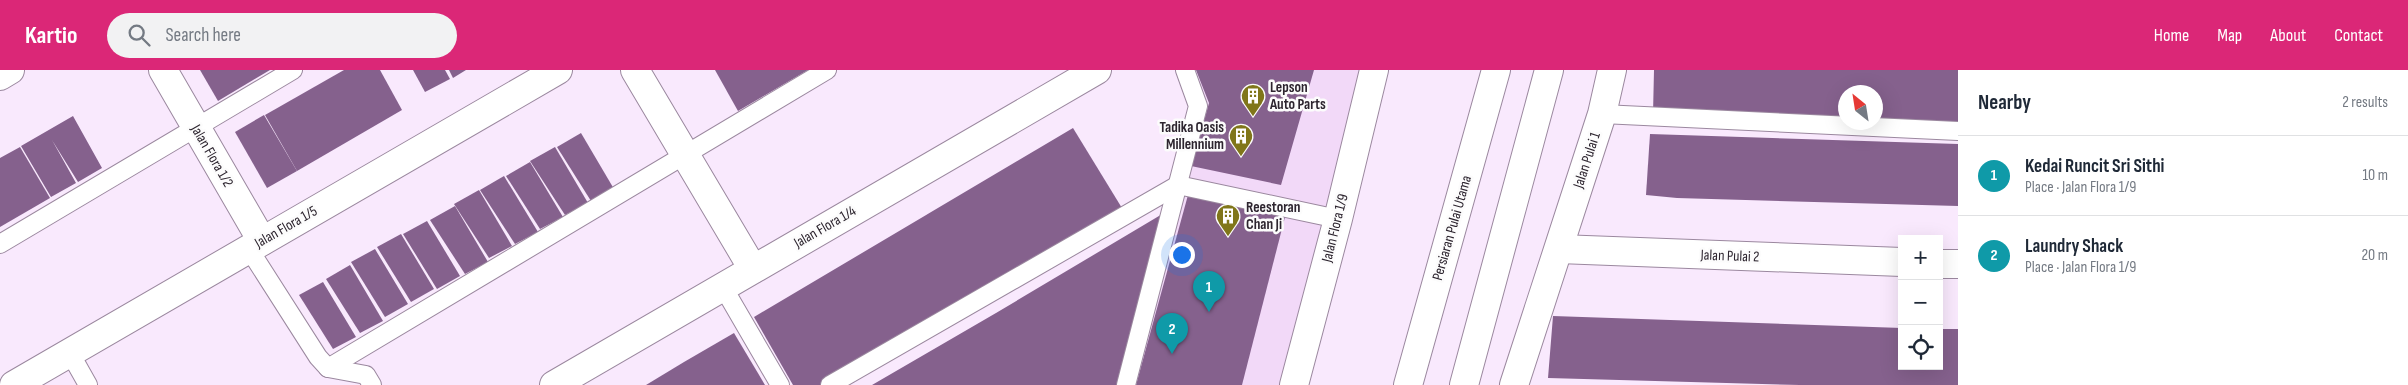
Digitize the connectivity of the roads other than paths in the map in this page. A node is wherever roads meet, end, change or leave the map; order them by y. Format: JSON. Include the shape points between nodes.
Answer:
{"nodes":[{"id":1,"x":10,"y":70,"type":"edge"},
{"id":2,"x":163,"y":70,"type":"edge"},
{"id":3,"x":293,"y":70,"type":"edge"},
{"id":4,"x":558,"y":70,"type":"edge"},
{"id":5,"x":635,"y":70,"type":"edge"},
{"id":6,"x":827,"y":70,"type":"edge"},
{"id":7,"x":1096,"y":70,"type":"edge"},
{"id":8,"x":1186,"y":70,"type":"edge"},
{"id":9,"x":1374,"y":70,"type":"edge"},
{"id":10,"x":1496,"y":70,"type":"edge"},
{"id":11,"x":1549,"y":70,"type":"edge"},
{"id":12,"x":1612,"y":70,"type":"edge"},
{"id":13,"x":0,"y":76,"type":"edge"},
{"id":14,"x":1602,"y":114,"type":"junction"},
{"id":15,"x":196,"y":128,"type":"junction"},
{"id":16,"x":1958,"y":131,"type":"edge"},
{"id":17,"x":685,"y":155,"type":"junction"},
{"id":18,"x":1178,"y":185,"type":"junction"},
{"id":19,"x":1338,"y":219,"type":"junction"},
{"id":20,"x":0,"y":244,"type":"edge"},
{"id":21,"x":256,"y":245,"type":"junction"},
{"id":22,"x":1558,"y":249,"type":"junction"},
{"id":23,"x":1898,"y":262,"type":"edge"},
{"id":24,"x":1943,"y":264,"type":"edge"},
{"id":25,"x":1958,"y":264,"type":"edge"},
{"id":26,"x":753,"y":269,"type":"junction"},
{"id":27,"x":723,"y":287,"type":"junction"},
{"id":28,"x":70,"y":353,"type":"junction"},
{"id":29,"x":328,"y":368,"type":"junction"},
{"id":30,"x":14,"y":385,"type":"edge"},
{"id":31,"x":88,"y":385,"type":"edge"},
{"id":32,"x":372,"y":385,"type":"edge"},
{"id":33,"x":554,"y":385,"type":"edge"},
{"id":34,"x":780,"y":385,"type":"edge"},
{"id":35,"x":830,"y":385,"type":"edge"},
{"id":36,"x":1126,"y":385,"type":"edge"},
{"id":37,"x":1294,"y":385,"type":"edge"},
{"id":38,"x":1408,"y":385,"type":"edge"},
{"id":39,"x":1464,"y":385,"type":"edge"},
{"id":40,"x":1514,"y":385,"type":"edge"}],
"edges":[{"from":1,"to":13,"type":"street"},
{"from":2,"to":15,"type":"street","name":"Jalan Flora 1/2"},
{"from":3,"to":15,"type":"lane"},
{"from":4,"to":21,"type":"street","name":"Jalan Flora 1/5"},
{"from":5,"to":17,"type":"street"},
{"from":6,"to":17,"type":"lane"},
{"from":7,"to":26,"type":"street","name":"Jalan Flora 1/4"},
{"from":8,"to":18,"type":"lane","via":[[1198,106]]},
{"from":9,"to":19,"type":"street","name":"Jalan Flora 1/9"},
{"from":10,"to":38,"type":"street","name":"Persiaran Pulai Utama"},
{"from":11,"to":39,"type":"street"},
{"from":12,"to":14,"type":"street","name":"Jalan Pulai 1"},
{"from":14,"to":16,"type":"lane"},
{"from":14,"to":22,"type":"street","name":"Jalan Pulai 1"},
{"from":15,"to":20,"type":"lane"},
{"from":15,"to":21,"type":"street","name":"Jalan Flora 1/2"},
{"from":17,"to":26,"type":"street"},
{"from":17,"to":29,"type":"lane"},
{"from":18,"to":19,"type":"lane"},
{"from":18,"to":35,"type":"lane"},
{"from":18,"to":36,"type":"lane"},
{"from":19,"to":37,"type":"street","name":"Jalan Flora 1/9"},
{"from":21,"to":28,"type":"street","name":"Jalan Flora 1/5"},
{"from":21,"to":29,"type":"lane","via":[[318,357]]},
{"from":22,"to":23,"type":"street","name":"Jalan Pulai 2"},
{"from":22,"to":40,"type":"street","name":"Jalan Pulai 1"},
{"from":24,"to":25,"type":"street"},
{"from":26,"to":27,"type":"street","name":"Jalan Flora 1/4"},
{"from":27,"to":33,"type":"street","name":"Jalan Flora 1/4"},
{"from":27,"to":34,"type":"lane"},
{"from":28,"to":30,"type":"street","name":"Jalan Flora 1/5"},
{"from":28,"to":31,"type":"lane"},
{"from":29,"to":32,"type":"lane","via":[[366,375]]}]}
